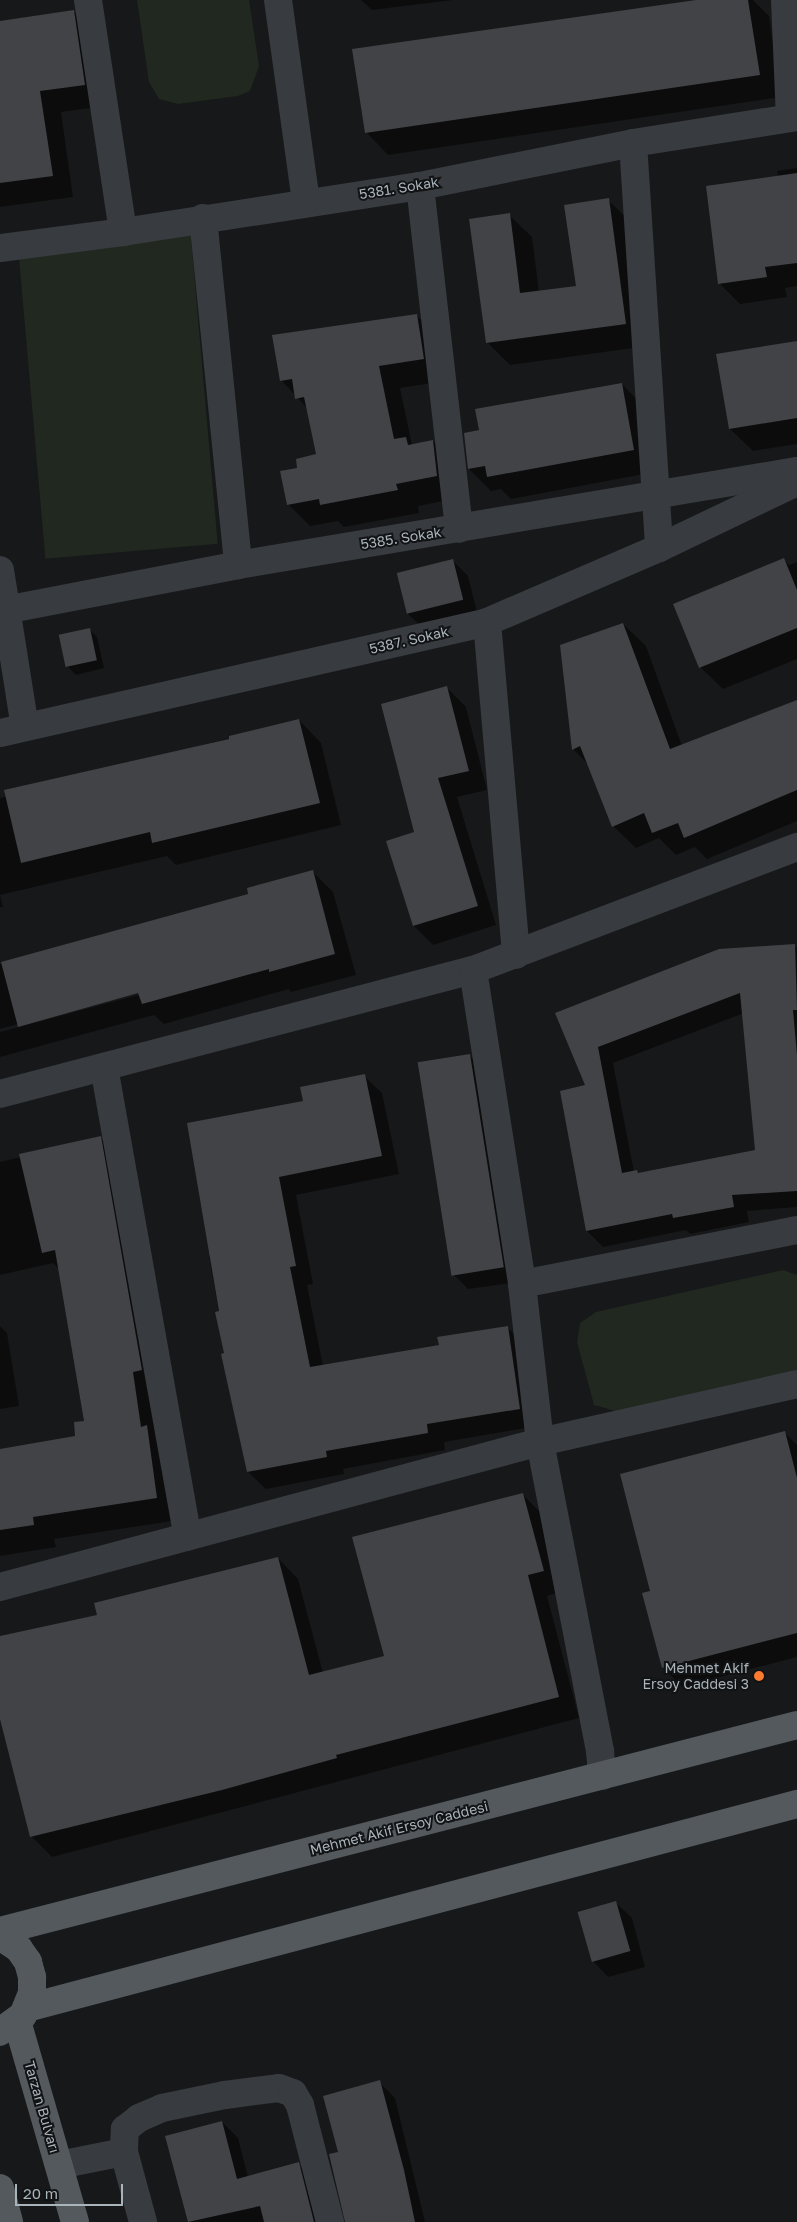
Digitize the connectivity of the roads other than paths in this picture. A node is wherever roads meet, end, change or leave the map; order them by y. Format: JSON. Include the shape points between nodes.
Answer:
{"nodes":[{"id":1,"x":88,"y":0,"type":"edge"},
{"id":2,"x":278,"y":0,"type":"edge"},
{"id":3,"x":785,"y":0,"type":"edge"},
{"id":4,"x":793,"y":118,"type":"edge"},
{"id":5,"x":633,"y":142,"type":"junction"},
{"id":6,"x":420,"y":186,"type":"junction"},
{"id":7,"x":306,"y":203,"type":"junction"},
{"id":8,"x":203,"y":218,"type":"junction"},
{"id":9,"x":123,"y":232,"type":"junction"},
{"id":10,"x":0,"y":248,"type":"edge"},
{"id":11,"x":797,"y":471,"type":"edge"},
{"id":12,"x":797,"y":482,"type":"edge"},
{"id":13,"x":658,"y":493,"type":"junction"},
{"id":14,"x":458,"y":529,"type":"junction"},
{"id":15,"x":659,"y":548,"type":"junction"},
{"id":16,"x":238,"y":566,"type":"junction"},
{"id":17,"x":0,"y":570,"type":"edge"},
{"id":18,"x":5,"y":610,"type":"junction"},
{"id":19,"x":487,"y":622,"type":"junction"},
{"id":20,"x":13,"y":730,"type":"edge"},
{"id":21,"x":797,"y":847,"type":"edge"},
{"id":22,"x":516,"y":956,"type":"junction"},
{"id":23,"x":473,"y":970,"type":"junction"},
{"id":24,"x":104,"y":1067,"type":"junction"},
{"id":25,"x":0,"y":1094,"type":"edge"},
{"id":26,"x":797,"y":1230,"type":"edge"},
{"id":27,"x":522,"y":1284,"type":"junction"},
{"id":28,"x":797,"y":1384,"type":"edge"},
{"id":29,"x":540,"y":1442,"type":"junction"},
{"id":30,"x":188,"y":1538,"type":"junction"},
{"id":31,"x":0,"y":1587,"type":"edge"},
{"id":32,"x":797,"y":1725,"type":"edge"},
{"id":33,"x":602,"y":1776,"type":"junction"},
{"id":34,"x":797,"y":1804,"type":"edge"},
{"id":35,"x":0,"y":1931,"type":"edge"},
{"id":36,"x":0,"y":1936,"type":"edge"},
{"id":37,"x":15,"y":2020,"type":"edge"},
{"id":38,"x":124,"y":2152,"type":"junction"},
{"id":39,"x":58,"y":2165,"type":"junction"},
{"id":40,"x":0,"y":2188,"type":"edge"},
{"id":41,"x":9,"y":2222,"type":"edge"},
{"id":42,"x":74,"y":2222,"type":"edge"},
{"id":43,"x":143,"y":2222,"type":"edge"},
{"id":44,"x":330,"y":2222,"type":"edge"}],
"edges":[{"from":1,"to":9,"type":"street"},
{"from":2,"to":7,"type":"street"},
{"from":3,"to":4,"type":"street"},
{"from":4,"to":5,"type":"street","name":"5381. Sokak"},
{"from":5,"to":6,"type":"street","name":"5381. Sokak"},
{"from":5,"to":13,"type":"street"},
{"from":6,"to":7,"type":"street","name":"5381. Sokak"},
{"from":6,"to":14,"type":"street"},
{"from":7,"to":8,"type":"street","name":"5381. Sokak"},
{"from":8,"to":9,"type":"street","name":"5381. Sokak"},
{"from":8,"to":16,"type":"street"},
{"from":9,"to":10,"type":"street","name":"5381. Sokak"},
{"from":11,"to":13,"type":"street","name":"5385. Sokak"},
{"from":12,"to":15,"type":"street","name":"5387. Sokak"},
{"from":13,"to":14,"type":"street","name":"5385. Sokak"},
{"from":13,"to":15,"type":"street"},
{"from":14,"to":16,"type":"street","name":"5385. Sokak"},
{"from":15,"to":19,"type":"street","name":"5387. Sokak"},
{"from":16,"to":18,"type":"street","name":"5385. Sokak"},
{"from":17,"to":18,"type":"street"},
{"from":18,"to":20,"type":"street"},
{"from":19,"to":20,"type":"street","name":"5387. Sokak"},
{"from":19,"to":22,"type":"street"},
{"from":21,"to":22,"type":"street"},
{"from":22,"to":23,"type":"street"},
{"from":23,"to":24,"type":"street"},
{"from":23,"to":27,"type":"street"},
{"from":24,"to":25,"type":"street"},
{"from":24,"to":30,"type":"street"},
{"from":26,"to":27,"type":"street"},
{"from":27,"to":29,"type":"street"},
{"from":28,"to":29,"type":"street"},
{"from":29,"to":30,"type":"street"},
{"from":29,"to":33,"type":"street","via":[[600,1751]]},
{"from":30,"to":31,"type":"street"},
{"from":32,"to":33,"type":"main road","name":"Mehmet Akif Ersoy Caddesi"},
{"from":33,"to":35,"type":"main road","name":"Mehmet Akif Ersoy Caddesi"},
{"from":34,"to":37,"type":"main road"},
{"from":36,"to":37,"type":"main road","via":[[19,1949],[28,1962],[32,1993]]},
{"from":37,"to":39,"type":"main road","name":"Tarzan Bulvarı"},
{"from":38,"to":39,"type":"street"},
{"from":38,"to":43,"type":"street"},
{"from":38,"to":44,"type":"street","via":[[125,2129],[138,2118],[162,2108],[279,2088],[293,2093],[300,2105]]},
{"from":39,"to":42,"type":"main road","name":"Tarzan Bulvarı"},
{"from":40,"to":41,"type":"main road"}]}
